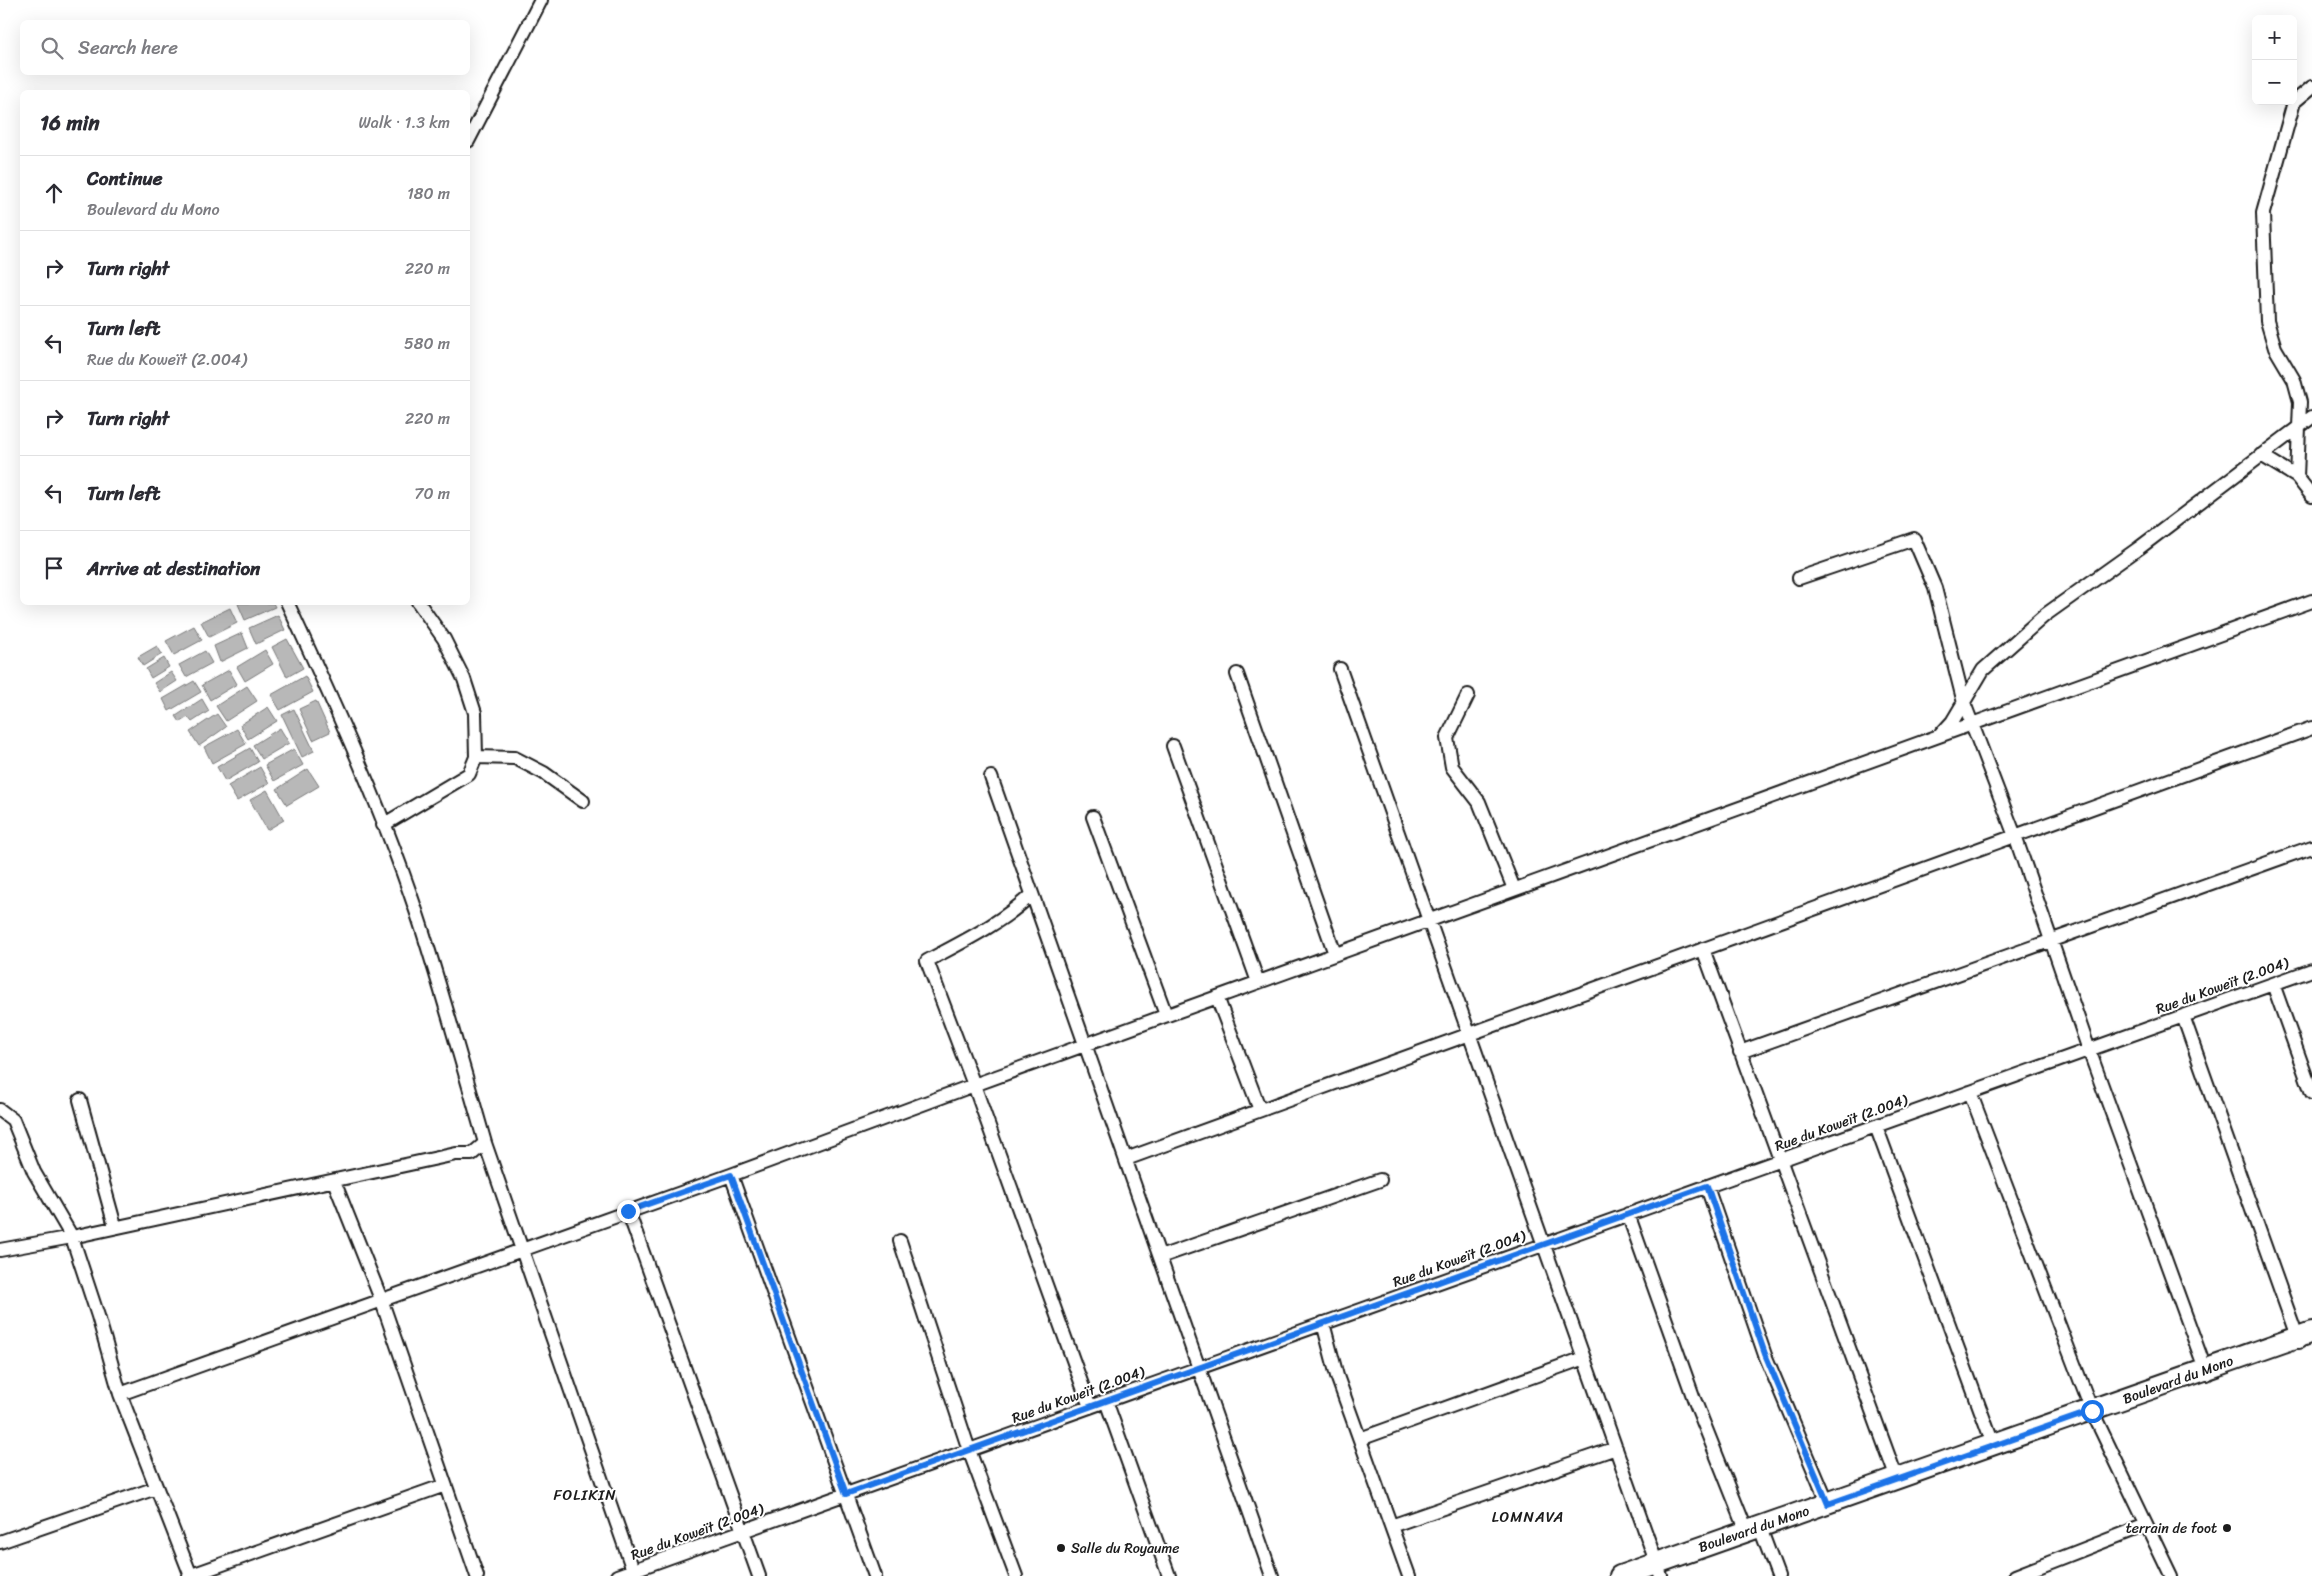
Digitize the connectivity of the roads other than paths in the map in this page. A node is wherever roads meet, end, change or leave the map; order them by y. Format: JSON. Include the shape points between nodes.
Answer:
{"nodes":[{"id":1,"x":541,"y":0,"type":"edge"},
{"id":2,"x":2312,"y":87,"type":"edge"},
{"id":3,"x":470,"y":137,"type":"edge"},
{"id":4,"x":2312,"y":417,"type":"edge"},
{"id":5,"x":2299,"y":427,"type":"junction"},
{"id":6,"x":2261,"y":455,"type":"junction"},
{"id":7,"x":2297,"y":477,"type":"junction"},
{"id":8,"x":2312,"y":496,"type":"edge"},
{"id":9,"x":1799,"y":578,"type":"dead end"},
{"id":10,"x":2312,"y":600,"type":"edge"},
{"id":11,"x":288,"y":605,"type":"edge"},
{"id":12,"x":420,"y":605,"type":"edge"},
{"id":13,"x":1340,"y":669,"type":"dead end"},
{"id":14,"x":1237,"y":674,"type":"dead end"},
{"id":15,"x":1468,"y":695,"type":"dead end"},
{"id":16,"x":1964,"y":703,"type":"junction"},
{"id":17,"x":1973,"y":723,"type":"junction"},
{"id":18,"x":2312,"y":728,"type":"edge"},
{"id":19,"x":1939,"y":736,"type":"junction"},
{"id":20,"x":1173,"y":746,"type":"dead end"},
{"id":21,"x":476,"y":757,"type":"junction"},
{"id":22,"x":991,"y":777,"type":"dead end"},
{"id":23,"x":583,"y":801,"type":"dead end"},
{"id":24,"x":1093,"y":817,"type":"dead end"},
{"id":25,"x":383,"y":825,"type":"junction"},
{"id":26,"x":2014,"y":836,"type":"junction"},
{"id":27,"x":2312,"y":847,"type":"edge"},
{"id":28,"x":1514,"y":890,"type":"junction"},
{"id":29,"x":1032,"y":894,"type":"junction"},
{"id":30,"x":1429,"y":920,"type":"junction"},
{"id":31,"x":2051,"y":941,"type":"junction"},
{"id":32,"x":1703,"y":949,"type":"junction"},
{"id":33,"x":1335,"y":954,"type":"junction"},
{"id":34,"x":2312,"y":970,"type":"edge"},
{"id":35,"x":1258,"y":982,"type":"junction"},
{"id":36,"x":2273,"y":984,"type":"junction"},
{"id":37,"x":1217,"y":997,"type":"junction"},
{"id":38,"x":1166,"y":1015,"type":"junction"},
{"id":39,"x":2183,"y":1016,"type":"junction"},
{"id":40,"x":1469,"y":1034,"type":"junction"},
{"id":41,"x":1086,"y":1044,"type":"junction"},
{"id":42,"x":2089,"y":1050,"type":"junction"},
{"id":43,"x":1740,"y":1052,"type":"junction"},
{"id":44,"x":974,"y":1085,"type":"junction"},
{"id":45,"x":1970,"y":1092,"type":"junction"},
{"id":46,"x":2312,"y":1094,"type":"edge"},
{"id":47,"x":80,"y":1100,"type":"dead end"},
{"id":48,"x":0,"y":1110,"type":"edge"},
{"id":49,"x":1260,"y":1110,"type":"junction"},
{"id":50,"x":1876,"y":1126,"type":"junction"},
{"id":51,"x":485,"y":1143,"type":"junction"},
{"id":52,"x":1126,"y":1159,"type":"junction"},
{"id":53,"x":1781,"y":1160,"type":"junction"},
{"id":54,"x":731,"y":1175,"type":"junction"},
{"id":55,"x":1380,"y":1180,"type":"dead end"},
{"id":56,"x":334,"y":1181,"type":"junction"},
{"id":57,"x":1707,"y":1186,"type":"junction"},
{"id":58,"x":628,"y":1211,"type":"junction"},
{"id":59,"x":1628,"y":1214,"type":"junction"},
{"id":60,"x":115,"y":1226,"type":"junction"},
{"id":61,"x":72,"y":1237,"type":"junction"},
{"id":62,"x":900,"y":1241,"type":"dead end"},
{"id":63,"x":1544,"y":1245,"type":"junction"},
{"id":64,"x":521,"y":1249,"type":"junction"},
{"id":65,"x":0,"y":1250,"type":"edge"},
{"id":66,"x":1160,"y":1257,"type":"junction"},
{"id":67,"x":381,"y":1299,"type":"junction"},
{"id":68,"x":1323,"y":1324,"type":"junction"},
{"id":69,"x":2305,"y":1337,"type":"edge"},
{"id":70,"x":1584,"y":1358,"type":"junction"},
{"id":71,"x":1199,"y":1368,"type":"junction"},
{"id":72,"x":2207,"y":1373,"type":"junction"},
{"id":73,"x":120,"y":1394,"type":"junction"},
{"id":74,"x":1106,"y":1401,"type":"junction"},
{"id":75,"x":1090,"y":1407,"type":"junction"},
{"id":76,"x":2093,"y":1414,"type":"junction"},
{"id":77,"x":1360,"y":1439,"type":"junction"},
{"id":78,"x":1993,"y":1444,"type":"junction"},
{"id":79,"x":1616,"y":1448,"type":"junction"},
{"id":80,"x":969,"y":1450,"type":"junction"},
{"id":81,"x":1897,"y":1478,"type":"junction"},
{"id":82,"x":445,"y":1485,"type":"junction"},
{"id":83,"x":156,"y":1488,"type":"junction"},
{"id":84,"x":846,"y":1494,"type":"junction"},
{"id":85,"x":1828,"y":1504,"type":"junction"},
{"id":86,"x":2146,"y":1525,"type":"junction"},
{"id":87,"x":1391,"y":1526,"type":"junction"},
{"id":88,"x":743,"y":1531,"type":"junction"},
{"id":89,"x":1757,"y":1531,"type":"junction"},
{"id":90,"x":0,"y":1542,"type":"edge"},
{"id":91,"x":1656,"y":1572,"type":"edge"},
{"id":92,"x":634,"y":1573,"type":"edge"},
{"id":93,"x":190,"y":1576,"type":"edge"},
{"id":94,"x":478,"y":1576,"type":"edge"},
{"id":95,"x":617,"y":1576,"type":"edge"},
{"id":96,"x":759,"y":1576,"type":"edge"},
{"id":97,"x":875,"y":1576,"type":"edge"},
{"id":98,"x":1016,"y":1576,"type":"edge"},
{"id":99,"x":1169,"y":1576,"type":"edge"},
{"id":100,"x":1272,"y":1576,"type":"edge"},
{"id":101,"x":1409,"y":1576,"type":"edge"},
{"id":102,"x":1620,"y":1576,"type":"edge"},
{"id":103,"x":1778,"y":1576,"type":"edge"},
{"id":104,"x":2015,"y":1576,"type":"edge"},
{"id":105,"x":2171,"y":1576,"type":"edge"}],
"edges":[{"from":1,"to":3,"type":"street"},
{"from":2,"to":5,"type":"street","via":[[2294,102],[2263,213],[2267,321],[2275,348],[2298,393]]},
{"from":4,"to":5,"type":"street"},
{"from":5,"to":6,"type":"street"},
{"from":5,"to":7,"type":"street"},
{"from":6,"to":7,"type":"street"},
{"from":6,"to":16,"type":"street","via":[[2045,615],[1983,670]]},
{"from":7,"to":8,"type":"street"},
{"from":9,"to":16,"type":"street","via":[[1914,539],[1935,588]]},
{"from":10,"to":17,"type":"street"},
{"from":11,"to":25,"type":"street","via":[[337,711]]},
{"from":12,"to":21,"type":"street","via":[[444,639],[464,679],[475,712]]},
{"from":13,"to":30,"type":"street"},
{"from":14,"to":33,"type":"street"},
{"from":15,"to":28,"type":"street","via":[[1447,738],[1452,767],[1481,805]]},
{"from":16,"to":17,"type":"street"},
{"from":16,"to":19,"type":"street"},
{"from":17,"to":19,"type":"street"},
{"from":17,"to":26,"type":"street"},
{"from":18,"to":26,"type":"street"},
{"from":19,"to":28,"type":"street"},
{"from":20,"to":35,"type":"street"},
{"from":21,"to":23,"type":"street","via":[[514,758],[544,773]]},
{"from":21,"to":25,"type":"street","via":[[469,774]]},
{"from":22,"to":29,"type":"street"},
{"from":24,"to":38,"type":"street"},
{"from":25,"to":51,"type":"street","via":[[422,931]]},
{"from":26,"to":31,"type":"street"},
{"from":26,"to":32,"type":"street"},
{"from":27,"to":31,"type":"street"},
{"from":28,"to":30,"type":"street"},
{"from":29,"to":41,"type":"street"},
{"from":29,"to":44,"type":"street","via":[[1015,910],[927,962]]},
{"from":30,"to":33,"type":"street"},
{"from":30,"to":40,"type":"street"},
{"from":31,"to":42,"type":"street"},
{"from":31,"to":43,"type":"street"},
{"from":32,"to":40,"type":"street"},
{"from":32,"to":43,"type":"street"},
{"from":33,"to":35,"type":"street"},
{"from":34,"to":36,"type":"street","name":"Rue du Koweït (2.004)"},
{"from":35,"to":37,"type":"street"},
{"from":36,"to":39,"type":"street","name":"Rue du Koweït (2.004)"},
{"from":36,"to":46,"type":"street"},
{"from":37,"to":38,"type":"street"},
{"from":37,"to":49,"type":"street"},
{"from":38,"to":41,"type":"street"},
{"from":39,"to":42,"type":"street","name":"Rue du Koweït (2.004)"},
{"from":39,"to":69,"type":"street"},
{"from":40,"to":49,"type":"street"},
{"from":40,"to":63,"type":"street"},
{"from":41,"to":44,"type":"street"},
{"from":41,"to":52,"type":"street"},
{"from":42,"to":45,"type":"street","name":"Rue du Koweït (2.004)"},
{"from":42,"to":72,"type":"street"},
{"from":43,"to":53,"type":"street"},
{"from":44,"to":54,"type":"street"},
{"from":44,"to":75,"type":"street"},
{"from":45,"to":50,"type":"street","name":"Rue du Koweït (2.004)"},
{"from":45,"to":76,"type":"street"},
{"from":47,"to":60,"type":"street"},
{"from":48,"to":61,"type":"street","via":[[13,1120],[34,1172]]},
{"from":49,"to":52,"type":"street"},
{"from":50,"to":53,"type":"street","name":"Rue du Koweït (2.004)"},
{"from":50,"to":78,"type":"street"},
{"from":51,"to":56,"type":"street","via":[[472,1154],[456,1154]]},
{"from":51,"to":64,"type":"street"},
{"from":52,"to":66,"type":"street"},
{"from":53,"to":57,"type":"street","name":"Rue du Koweït (2.004)"},
{"from":53,"to":81,"type":"street"},
{"from":54,"to":58,"type":"street"},
{"from":54,"to":84,"type":"street"},
{"from":55,"to":66,"type":"street"},
{"from":56,"to":60,"type":"street"},
{"from":56,"to":67,"type":"street"},
{"from":57,"to":59,"type":"street","name":"Rue du Koweït (2.004)"},
{"from":57,"to":85,"type":"street","via":[[1765,1354]]},
{"from":58,"to":64,"type":"street"},
{"from":58,"to":88,"type":"street"},
{"from":59,"to":63,"type":"street","name":"Rue du Koweït (2.004)"},
{"from":59,"to":89,"type":"street","via":[[1694,1399]]},
{"from":60,"to":61,"type":"street"},
{"from":61,"to":65,"type":"street"},
{"from":61,"to":73,"type":"street"},
{"from":62,"to":80,"type":"street"},
{"from":63,"to":68,"type":"street","name":"Rue du Koweït (2.004)"},
{"from":63,"to":70,"type":"street"},
{"from":64,"to":67,"type":"street"},
{"from":64,"to":92,"type":"street"},
{"from":66,"to":71,"type":"street"},
{"from":67,"to":73,"type":"street"},
{"from":67,"to":82,"type":"street"},
{"from":68,"to":71,"type":"street","name":"Rue du Koweït (2.004)"},
{"from":68,"to":77,"type":"street","via":[[1337,1376]]},
{"from":69,"to":72,"type":"main road","name":"Boulevard du Mono"},
{"from":70,"to":77,"type":"street"},
{"from":70,"to":79,"type":"street"},
{"from":71,"to":74,"type":"street","name":"Rue du Koweït (2.004)"},
{"from":71,"to":100,"type":"street"},
{"from":72,"to":76,"type":"main road","name":"Boulevard du Mono"},
{"from":73,"to":83,"type":"street"},
{"from":74,"to":75,"type":"street","name":"Rue du Koweït (2.004)"},
{"from":74,"to":99,"type":"street"},
{"from":75,"to":80,"type":"street","name":"Rue du Koweït (2.004)"},
{"from":76,"to":78,"type":"main road","name":"Boulevard du Mono"},
{"from":76,"to":86,"type":"street"},
{"from":76,"to":89,"type":"main road","name":"Boulevard du Mono"},
{"from":77,"to":87,"type":"street"},
{"from":78,"to":81,"type":"main road","name":"Boulevard du Mono"},
{"from":79,"to":87,"type":"street"},
{"from":79,"to":91,"type":"street"},
{"from":80,"to":84,"type":"street","name":"Rue du Koweït (2.004)"},
{"from":80,"to":98,"type":"street"},
{"from":81,"to":85,"type":"main road","name":"Boulevard du Mono"},
{"from":82,"to":93,"type":"street"},
{"from":82,"to":94,"type":"street"},
{"from":83,"to":90,"type":"street"},
{"from":83,"to":93,"type":"street"},
{"from":84,"to":88,"type":"street","name":"Rue du Koweït (2.004)"},
{"from":84,"to":97,"type":"street"},
{"from":85,"to":89,"type":"main road","name":"Boulevard du Mono"},
{"from":86,"to":104,"type":"street"},
{"from":86,"to":105,"type":"street"},
{"from":87,"to":101,"type":"street"},
{"from":88,"to":92,"type":"street","name":"Rue du Koweït (2.004)"},
{"from":88,"to":96,"type":"street"},
{"from":89,"to":91,"type":"main road","name":"Boulevard du Mono"},
{"from":89,"to":103,"type":"street"},
{"from":91,"to":102,"type":"main road","name":"Boulevard du Mono"},
{"from":92,"to":95,"type":"street","name":"Rue du Koweït (2.004)"}]}
